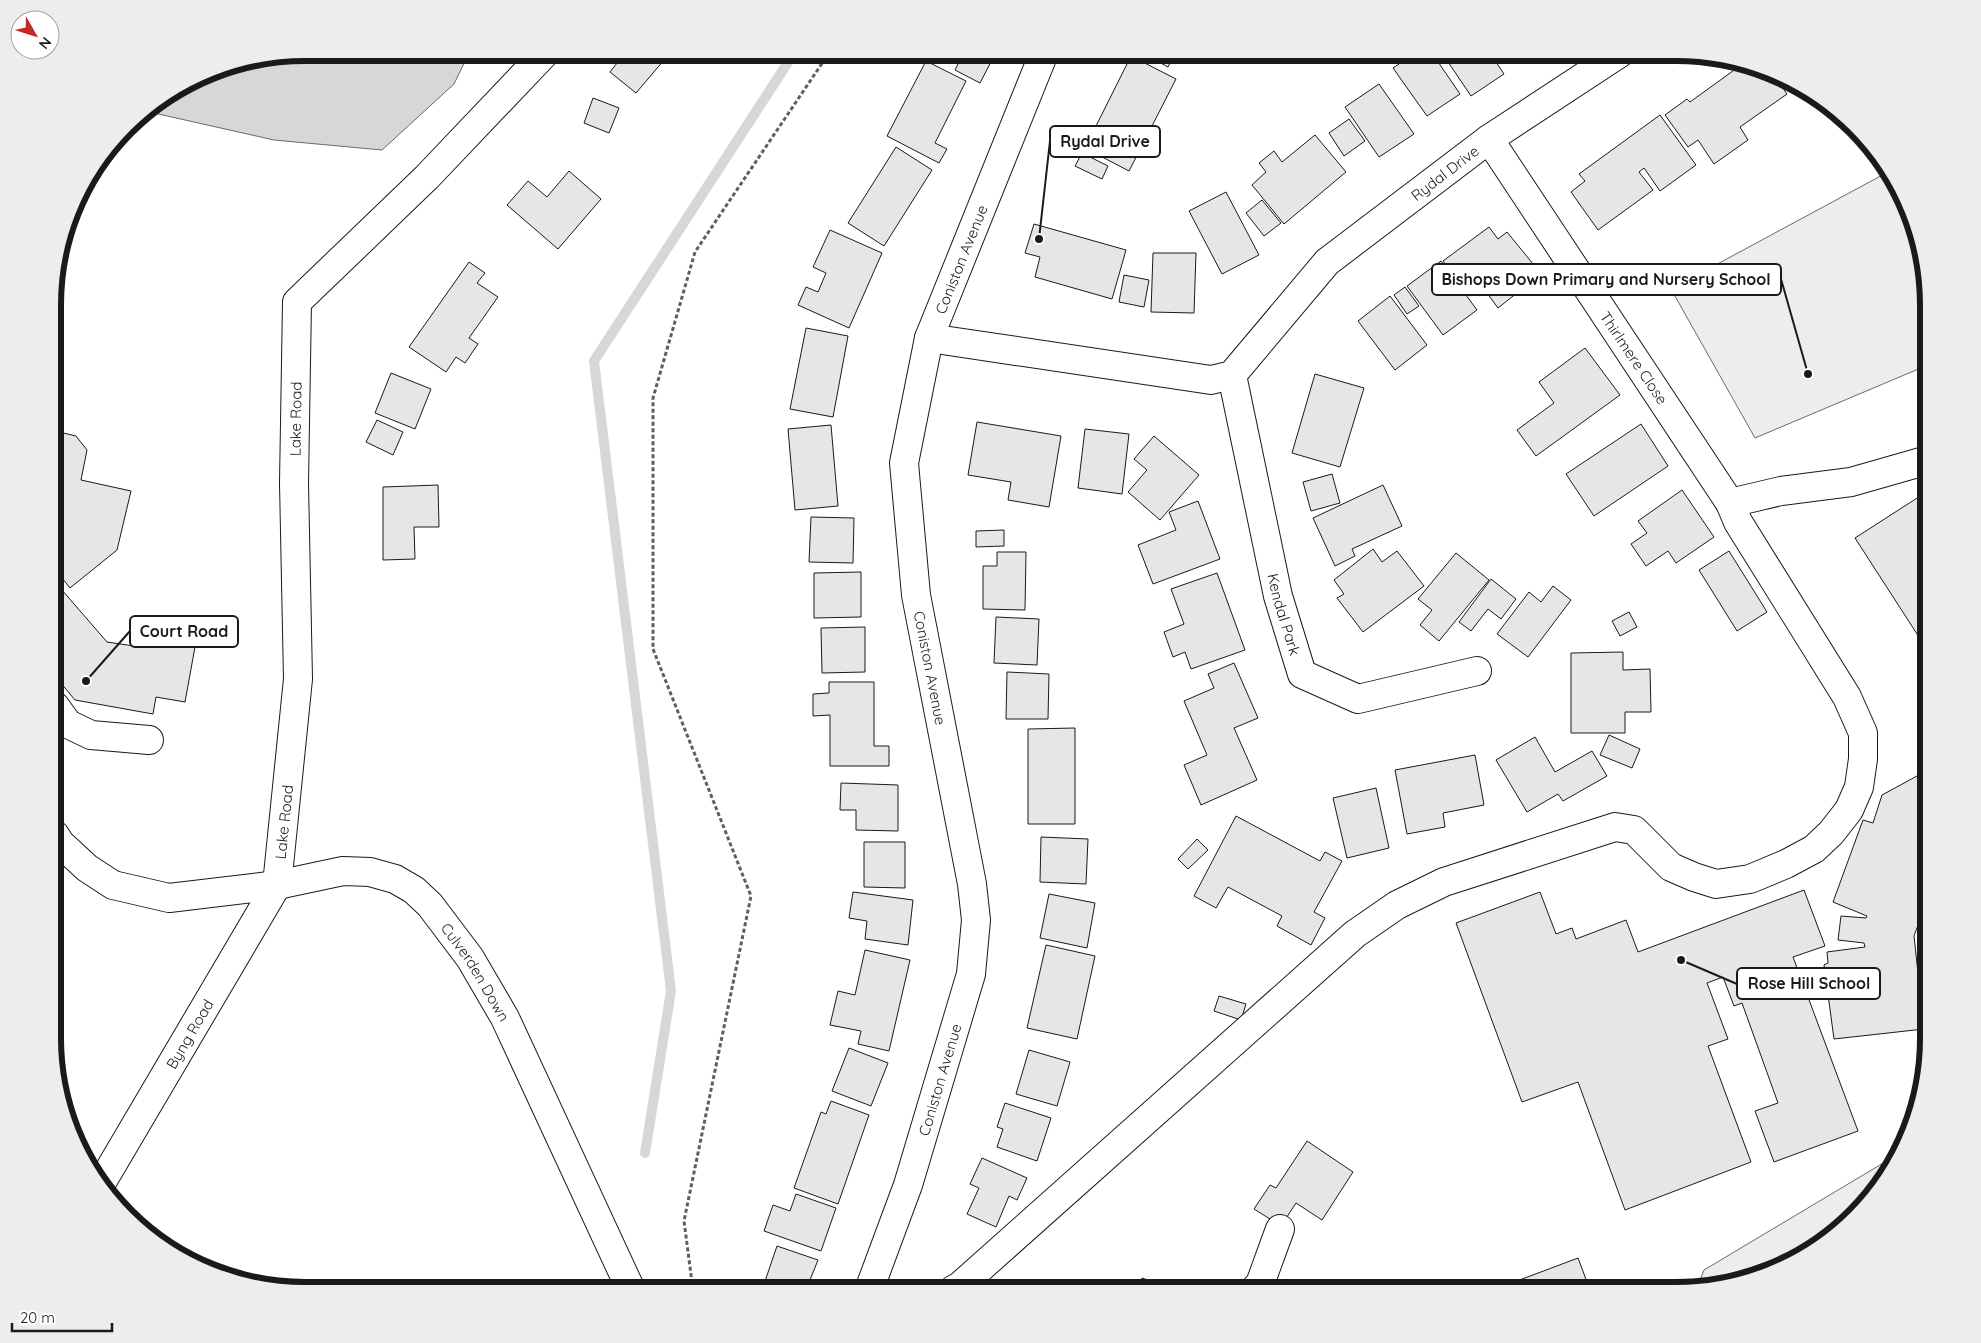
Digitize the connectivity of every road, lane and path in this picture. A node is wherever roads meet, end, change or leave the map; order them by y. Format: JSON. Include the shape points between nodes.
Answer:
{"nodes":[{"id":1,"x":537,"y":61,"type":"edge"},
{"id":2,"x":824,"y":61,"type":"edge"},
{"id":3,"x":1041,"y":61,"type":"edge"},
{"id":4,"x":1608,"y":61,"type":"edge"},
{"id":5,"x":1489,"y":139,"type":"junction"},
{"id":6,"x":929,"y":338,"type":"junction"},
{"id":7,"x":1232,"y":375,"type":"junction"},
{"id":8,"x":1920,"y":462,"type":"edge"},
{"id":9,"x":1730,"y":503,"type":"junction"},
{"id":10,"x":1477,"y":671,"type":"dead end"},
{"id":11,"x":61,"y":714,"type":"edge"},
{"id":12,"x":149,"y":740,"type":"dead end"},
{"id":13,"x":61,"y":844,"type":"edge"},
{"id":14,"x":277,"y":885,"type":"junction"},
{"id":15,"x":105,"y":1177,"type":"edge"},
{"id":16,"x":1280,"y":1229,"type":"dead end"},
{"id":17,"x":627,"y":1282,"type":"edge"},
{"id":18,"x":692,"y":1282,"type":"edge"},
{"id":19,"x":872,"y":1282,"type":"edge"},
{"id":20,"x":964,"y":1282,"type":"edge"},
{"id":21,"x":1261,"y":1282,"type":"edge"}],
"edges":[{"from":1,"to":14,"type":"street","name":"Lake Road","via":[[427,177],[296,302],[294,483],[298,679]]},
{"from":2,"to":18,"type":"path","via":[[695,252],[653,398],[653,649],[751,896],[684,1220]]},
{"from":3,"to":6,"type":"street","name":"Coniston Avenue"},
{"from":4,"to":5,"type":"street","name":"Rydal Drive"},
{"from":5,"to":7,"type":"street","name":"Rydal Drive","via":[[1327,262]]},
{"from":5,"to":9,"type":"street","name":"Thirlmere Close"},
{"from":6,"to":7,"type":"street","via":[[1211,380]]},
{"from":6,"to":19,"type":"street","name":"Coniston Avenue","via":[[904,463],[916,595],[972,884],[976,920],[971,974],[908,1185]]},
{"from":7,"to":10,"type":"street","name":"Kendal Park","via":[[1278,596],[1302,674],[1358,699]]},
{"from":8,"to":9,"type":"street","via":[[1851,482],[1781,491]]},
{"from":9,"to":20,"type":"street","name":"Thirlmere Close","via":[[1738,522],[1847,698],[1863,733],[1864,759],[1859,787],[1849,810],[1831,833],[1814,849],[1786,864],[1750,879],[1716,884],[1671,867],[1634,830],[1615,827],[1444,882],[1397,905],[1355,934]]},
{"from":11,"to":12,"type":"street","via":[[68,724],[91,735]]},
{"from":13,"to":14,"type":"street","name":"Culverden Down","via":[[87,868],[113,885],[169,898]]},
{"from":14,"to":15,"type":"street","name":"Byng Road"},
{"from":14,"to":17,"type":"street","name":"Culverden Down","via":[[344,871],[370,872],[396,879],[430,905],[470,958],[505,1018]]},
{"from":16,"to":21,"type":"street"}]}
